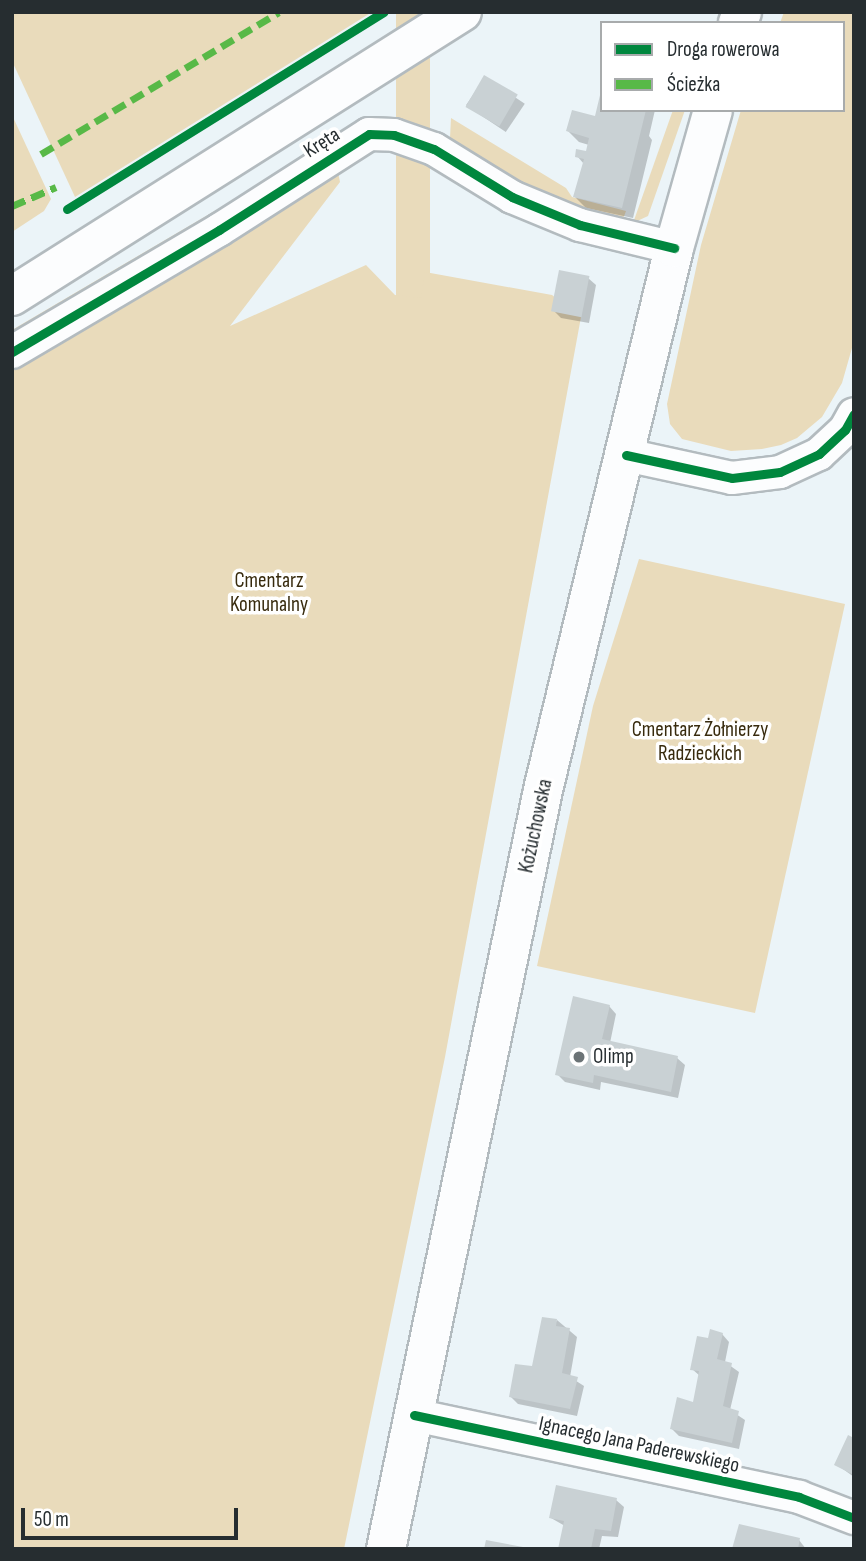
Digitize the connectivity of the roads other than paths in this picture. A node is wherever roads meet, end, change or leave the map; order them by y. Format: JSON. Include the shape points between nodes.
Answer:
{"nodes":[{"id":1,"x":462,"y":12,"type":"edge"},
{"id":2,"x":712,"y":112,"type":"edge"},
{"id":3,"x":674,"y":248,"type":"junction"},
{"id":4,"x":12,"y":296,"type":"edge"},
{"id":5,"x":12,"y":352,"type":"edge"},
{"id":6,"x":854,"y":414,"type":"edge"},
{"id":7,"x":626,"y":455,"type":"junction"},
{"id":8,"x":414,"y":1415,"type":"junction"},
{"id":9,"x":854,"y":1518,"type":"edge"},
{"id":10,"x":386,"y":1549,"type":"edge"}],
"edges":[{"from":1,"to":4,"type":"main road"},
{"from":2,"to":3,"type":"main road","name":"Kożuchowska"},
{"from":3,"to":5,"type":"street","name":"Kręta","via":[[580,225],[512,197],[434,149],[394,135],[369,134],[219,230]]},
{"from":3,"to":7,"type":"main road","name":"Kożuchowska"},
{"from":6,"to":7,"type":"street","via":[[845,430],[819,454],[780,472],[732,478]]},
{"from":7,"to":8,"type":"main road","name":"Kożuchowska","via":[[543,790]]},
{"from":8,"to":9,"type":"street","name":"Ignacego Jana Paderewskiego","via":[[799,1497]]},
{"from":8,"to":10,"type":"main road","name":"Kożuchowska"}]}
